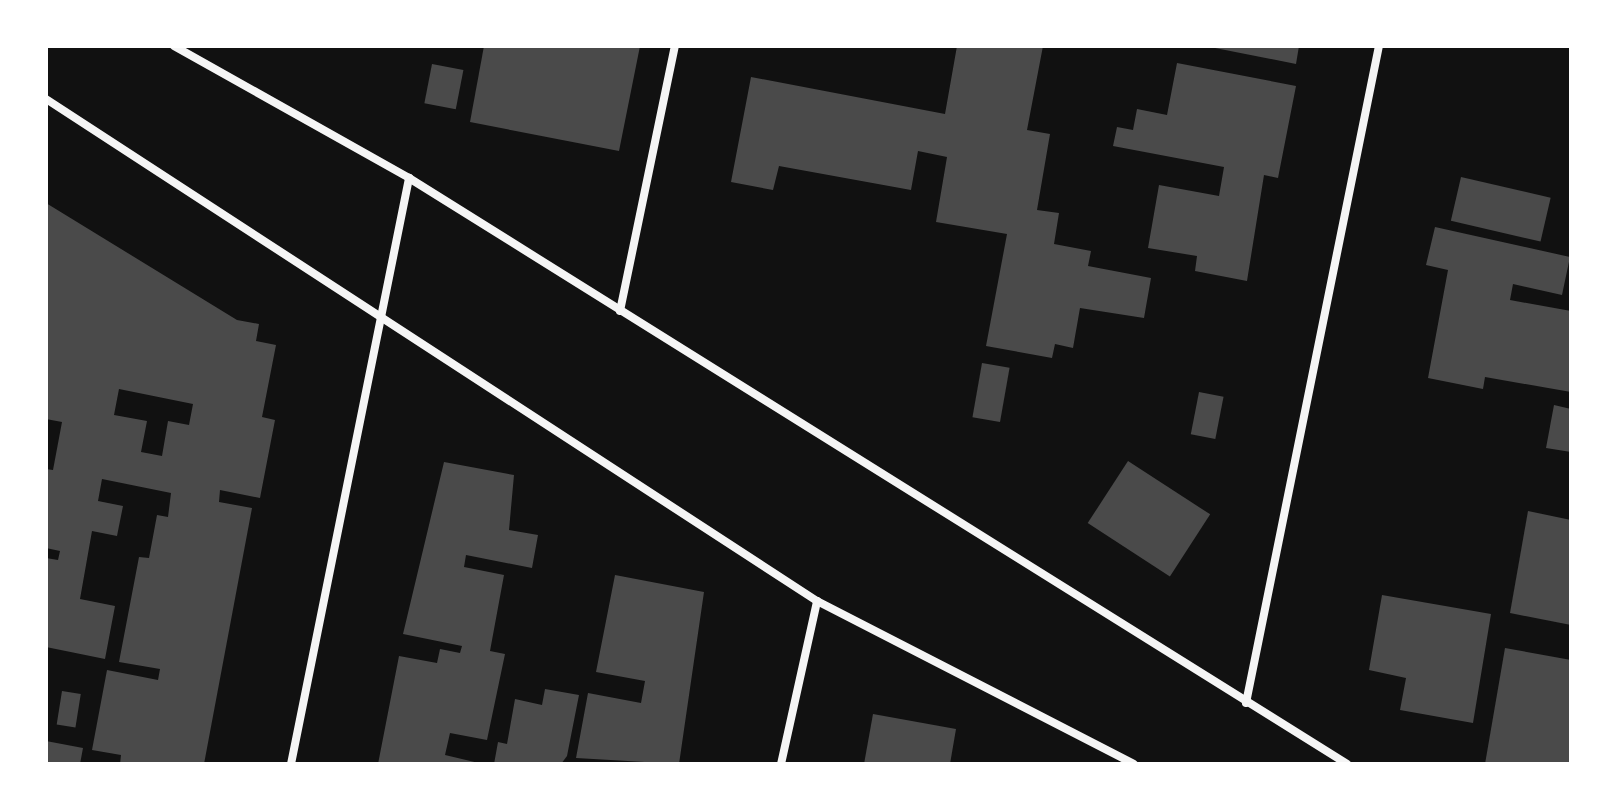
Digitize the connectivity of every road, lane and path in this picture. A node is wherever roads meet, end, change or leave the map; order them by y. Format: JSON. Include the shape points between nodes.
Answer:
{"nodes":[{"id":1,"x":174,"y":46,"type":"edge"},
{"id":2,"x":675,"y":46,"type":"edge"},
{"id":3,"x":1379,"y":46,"type":"edge"},
{"id":4,"x":46,"y":99,"type":"edge"},
{"id":5,"x":409,"y":178,"type":"junction"},
{"id":6,"x":380,"y":311,"type":"junction"},
{"id":7,"x":620,"y":311,"type":"junction"},
{"id":8,"x":817,"y":601,"type":"junction"},
{"id":9,"x":1246,"y":703,"type":"junction"},
{"id":10,"x":291,"y":764,"type":"edge"},
{"id":11,"x":781,"y":764,"type":"edge"},
{"id":12,"x":1134,"y":764,"type":"edge"},
{"id":13,"x":1347,"y":764,"type":"edge"}],
"edges":[{"from":1,"to":5,"type":"street"},
{"from":2,"to":7,"type":"street"},
{"from":3,"to":9,"type":"street"},
{"from":4,"to":6,"type":"street"},
{"from":5,"to":6,"type":"street"},
{"from":5,"to":7,"type":"street"},
{"from":6,"to":8,"type":"street"},
{"from":6,"to":10,"type":"street"},
{"from":7,"to":9,"type":"street"},
{"from":8,"to":11,"type":"street"},
{"from":8,"to":12,"type":"street"},
{"from":9,"to":13,"type":"street"}]}
